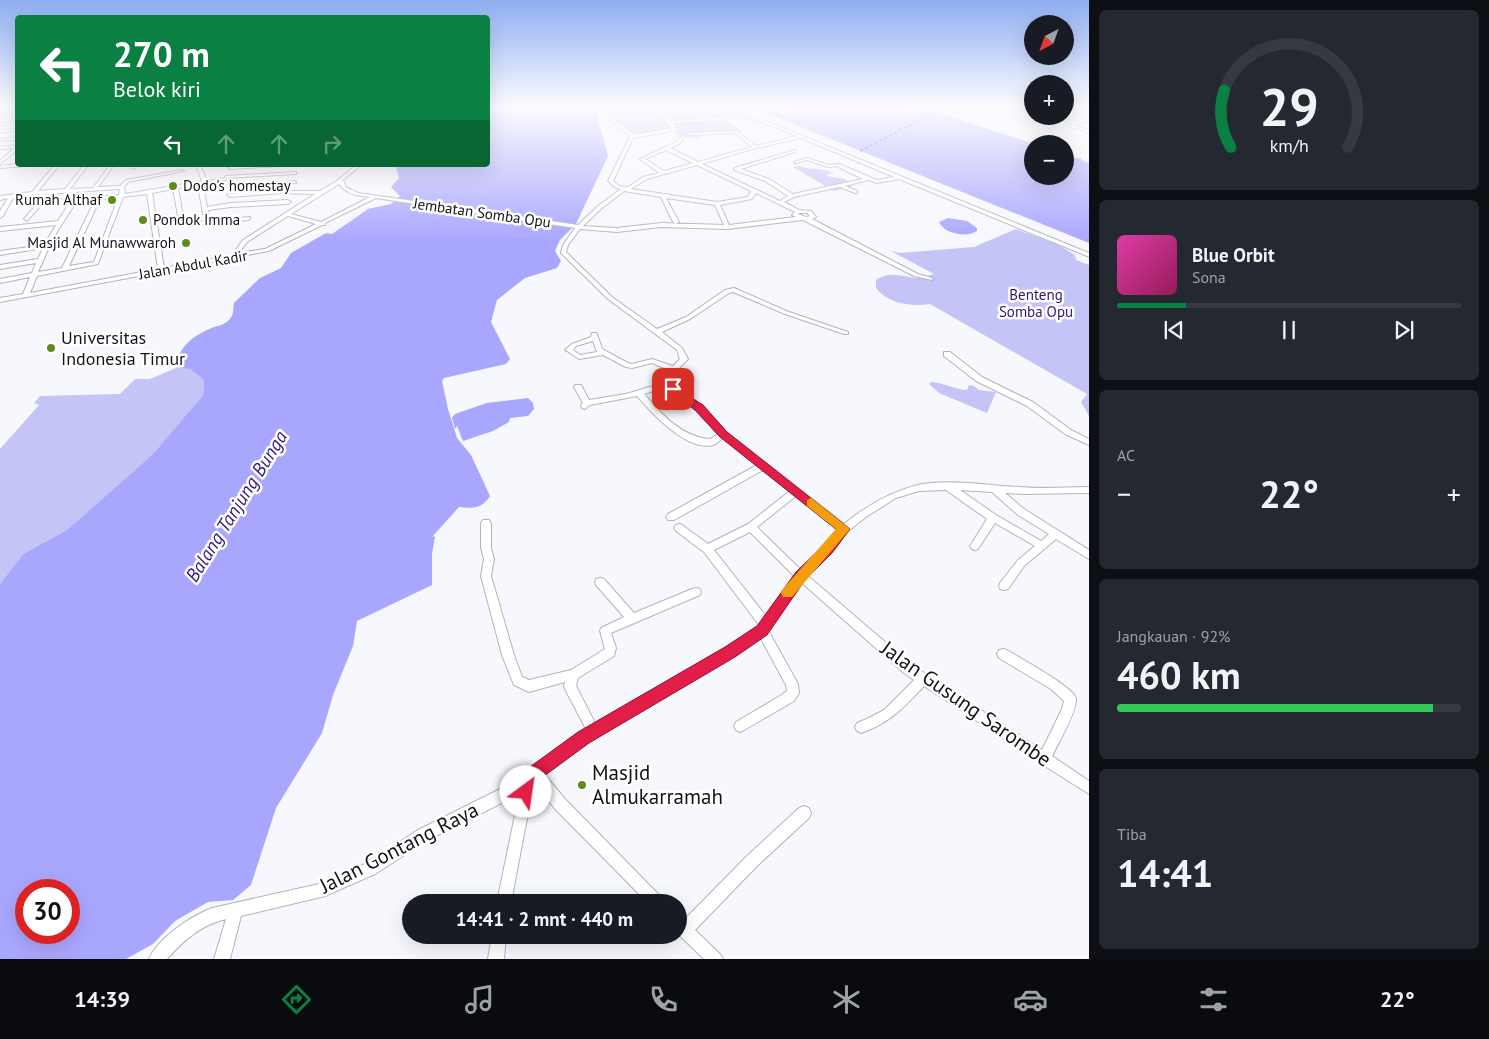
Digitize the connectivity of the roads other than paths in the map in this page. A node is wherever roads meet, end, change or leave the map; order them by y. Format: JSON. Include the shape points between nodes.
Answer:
{"nodes":[{"id":1,"x":11,"y":152,"type":"edge"},
{"id":2,"x":625,"y":152,"type":"edge"},
{"id":3,"x":654,"y":152,"type":"edge"},
{"id":4,"x":672,"y":152,"type":"edge"},
{"id":5,"x":739,"y":152,"type":"edge"},
{"id":6,"x":791,"y":152,"type":"edge"},
{"id":7,"x":838,"y":152,"type":"edge"},
{"id":8,"x":7,"y":156,"type":"junction"},
{"id":9,"x":0,"y":157,"type":"edge"},
{"id":10,"x":796,"y":162,"type":"dead end"},
{"id":11,"x":0,"y":163,"type":"edge"},
{"id":12,"x":696,"y":165,"type":"junction"},
{"id":13,"x":15,"y":166,"type":"edge"},
{"id":14,"x":0,"y":167,"type":"edge"},
{"id":15,"x":55,"y":167,"type":"edge"},
{"id":16,"x":84,"y":167,"type":"edge"},
{"id":17,"x":110,"y":167,"type":"edge"},
{"id":18,"x":199,"y":167,"type":"edge"},
{"id":19,"x":231,"y":167,"type":"edge"},
{"id":20,"x":356,"y":167,"type":"edge"},
{"id":21,"x":182,"y":171,"type":"dead end"},
{"id":22,"x":294,"y":173,"type":"dead end"},
{"id":23,"x":663,"y":173,"type":"junction"},
{"id":24,"x":900,"y":177,"type":"junction"},
{"id":25,"x":225,"y":178,"type":"junction"},
{"id":26,"x":868,"y":178,"type":"junction"},
{"id":27,"x":340,"y":180,"type":"junction"},
{"id":28,"x":203,"y":182,"type":"junction"},
{"id":29,"x":294,"y":182,"type":"dead end"},
{"id":30,"x":227,"y":186,"type":"junction"},
{"id":31,"x":840,"y":186,"type":"junction"},
{"id":32,"x":122,"y":187,"type":"junction"},
{"id":33,"x":175,"y":187,"type":"junction"},
{"id":34,"x":94,"y":188,"type":"junction"},
{"id":35,"x":626,"y":188,"type":"junction"},
{"id":36,"x":754,"y":190,"type":"junction"},
{"id":37,"x":66,"y":191,"type":"junction"},
{"id":38,"x":149,"y":192,"type":"junction"},
{"id":39,"x":321,"y":192,"type":"junction"},
{"id":40,"x":855,"y":192,"type":"dead end"},
{"id":41,"x":34,"y":193,"type":"junction"},
{"id":42,"x":43,"y":193,"type":"junction"},
{"id":43,"x":11,"y":196,"type":"junction"},
{"id":44,"x":123,"y":196,"type":"junction"},
{"id":45,"x":230,"y":196,"type":"junction"},
{"id":46,"x":663,"y":196,"type":"junction"},
{"id":47,"x":792,"y":196,"type":"junction"},
{"id":48,"x":375,"y":197,"type":"junction"},
{"id":49,"x":0,"y":198,"type":"edge"},
{"id":50,"x":98,"y":198,"type":"junction"},
{"id":51,"x":74,"y":200,"type":"junction"},
{"id":52,"x":288,"y":202,"type":"dead end"},
{"id":53,"x":781,"y":202,"type":"junction"},
{"id":54,"x":40,"y":203,"type":"junction"},
{"id":55,"x":717,"y":204,"type":"junction"},
{"id":56,"x":231,"y":205,"type":"junction"},
{"id":57,"x":205,"y":209,"type":"junction"},
{"id":58,"x":797,"y":213,"type":"junction"},
{"id":59,"x":287,"y":214,"type":"junction"},
{"id":60,"x":0,"y":216,"type":"edge"},
{"id":61,"x":27,"y":218,"type":"dead end"},
{"id":62,"x":248,"y":218,"type":"dead end"},
{"id":63,"x":808,"y":218,"type":"junction"},
{"id":64,"x":208,"y":221,"type":"junction"},
{"id":65,"x":676,"y":222,"type":"junction"},
{"id":66,"x":58,"y":223,"type":"junction"},
{"id":67,"x":323,"y":224,"type":"junction"},
{"id":68,"x":576,"y":226,"type":"junction"},
{"id":69,"x":726,"y":226,"type":"junction"},
{"id":70,"x":0,"y":229,"type":"edge"},
{"id":71,"x":626,"y":230,"type":"junction"},
{"id":72,"x":46,"y":246,"type":"junction"},
{"id":73,"x":0,"y":254,"type":"edge"},
{"id":74,"x":1089,"y":255,"type":"edge"},
{"id":75,"x":233,"y":258,"type":"junction"},
{"id":76,"x":38,"y":261,"type":"junction"},
{"id":77,"x":0,"y":267,"type":"edge"},
{"id":78,"x":64,"y":270,"type":"junction"},
{"id":79,"x":161,"y":270,"type":"junction"},
{"id":80,"x":32,"y":275,"type":"junction"},
{"id":81,"x":0,"y":281,"type":"edge"},
{"id":82,"x":25,"y":296,"type":"junction"},
{"id":83,"x":0,"y":300,"type":"edge"},
{"id":84,"x":657,"y":332,"type":"junction"},
{"id":85,"x":846,"y":333,"type":"dead end"},
{"id":86,"x":603,"y":353,"type":"junction"},
{"id":87,"x":947,"y":354,"type":"dead end"},
{"id":88,"x":674,"y":369,"type":"junction"},
{"id":89,"x":667,"y":384,"type":"junction"},
{"id":90,"x":578,"y":387,"type":"dead end"},
{"id":91,"x":639,"y":393,"type":"junction"},
{"id":92,"x":586,"y":405,"type":"joint"},
{"id":93,"x":723,"y":434,"type":"junction"},
{"id":94,"x":1089,"y":442,"type":"edge"},
{"id":95,"x":764,"y":464,"type":"junction"},
{"id":96,"x":949,"y":486,"type":"junction"},
{"id":97,"x":994,"y":489,"type":"junction"},
{"id":98,"x":1089,"y":490,"type":"edge"},
{"id":99,"x":796,"y":491,"type":"junction"},
{"id":100,"x":671,"y":517,"type":"dead end"},
{"id":101,"x":993,"y":518,"type":"junction"},
{"id":102,"x":486,"y":523,"type":"dead end"},
{"id":103,"x":751,"y":527,"type":"junction"},
{"id":104,"x":679,"y":528,"type":"dead end"},
{"id":105,"x":844,"y":529,"type":"junction"},
{"id":106,"x":1055,"y":535,"type":"junction"},
{"id":107,"x":1041,"y":545,"type":"junction"},
{"id":108,"x":975,"y":546,"type":"dead end"},
{"id":109,"x":706,"y":549,"type":"junction"},
{"id":110,"x":1089,"y":556,"type":"edge"},
{"id":111,"x":801,"y":576,"type":"junction"},
{"id":112,"x":600,"y":582,"type":"dead end"},
{"id":113,"x":1004,"y":586,"type":"dead end"},
{"id":114,"x":696,"y":592,"type":"dead end"},
{"id":115,"x":633,"y":619,"type":"junction"},
{"id":116,"x":764,"y":628,"type":"junction"},
{"id":117,"x":1003,"y":654,"type":"dead end"},
{"id":118,"x":573,"y":675,"type":"junction"},
{"id":119,"x":922,"y":679,"type":"junction"},
{"id":120,"x":740,"y":726,"type":"dead end"},
{"id":121,"x":861,"y":727,"type":"dead end"},
{"id":122,"x":594,"y":732,"type":"junction"},
{"id":123,"x":1044,"y":759,"type":"junction"},
{"id":124,"x":532,"y":775,"type":"junction"},
{"id":125,"x":1089,"y":788,"type":"edge"},
{"id":126,"x":804,"y":813,"type":"dead end"},
{"id":127,"x":506,"y":894,"type":"edge"},
{"id":128,"x":648,"y":894,"type":"edge"},
{"id":129,"x":235,"y":912,"type":"junction"},
{"id":130,"x":687,"y":922,"type":"edge"},
{"id":131,"x":687,"y":933,"type":"edge"},
{"id":132,"x":498,"y":944,"type":"edge"},
{"id":133,"x":157,"y":959,"type":"edge"},
{"id":134,"x":222,"y":959,"type":"edge"},
{"id":135,"x":496,"y":959,"type":"edge"},
{"id":136,"x":715,"y":959,"type":"edge"}],
"edges":[{"from":1,"to":8,"type":"street"},
{"from":2,"to":35,"type":"street","via":[[610,181]]},
{"from":3,"to":23,"type":"street","via":[[641,160]]},
{"from":4,"to":12,"type":"street"},
{"from":5,"to":12,"type":"street"},
{"from":6,"to":47,"type":"street","via":[[736,169],[767,180]]},
{"from":7,"to":24,"type":"street"},
{"from":8,"to":9,"type":"street"},
{"from":8,"to":11,"type":"street"},
{"from":10,"to":26,"type":"street","via":[[807,159],[828,166],[837,165]]},
{"from":12,"to":23,"type":"street"},
{"from":12,"to":36,"type":"street"},
{"from":13,"to":14,"type":"street"},
{"from":15,"to":41,"type":"street"},
{"from":16,"to":37,"type":"street"},
{"from":17,"to":34,"type":"street"},
{"from":18,"to":28,"type":"street"},
{"from":19,"to":25,"type":"street"},
{"from":20,"to":27,"type":"street"},
{"from":21,"to":32,"type":"street","via":[[126,181]]},
{"from":22,"to":25,"type":"street"},
{"from":23,"to":35,"type":"street"},
{"from":24,"to":26,"type":"street","via":[[877,182]]},
{"from":24,"to":74,"type":"street"},
{"from":25,"to":28,"type":"street"},
{"from":25,"to":30,"type":"street"},
{"from":26,"to":31,"type":"street"},
{"from":27,"to":39,"type":"street"},
{"from":27,"to":48,"type":"street","via":[[348,191]]},
{"from":28,"to":33,"type":"street"},
{"from":28,"to":57,"type":"street"},
{"from":29,"to":30,"type":"street"},
{"from":30,"to":45,"type":"street"},
{"from":31,"to":40,"type":"street"},
{"from":31,"to":47,"type":"street"},
{"from":32,"to":34,"type":"street"},
{"from":32,"to":44,"type":"street"},
{"from":33,"to":38,"type":"street"},
{"from":33,"to":64,"type":"street","via":[[183,226]]},
{"from":34,"to":37,"type":"street"},
{"from":35,"to":46,"type":"street"},
{"from":35,"to":68,"type":"street"},
{"from":36,"to":53,"type":"street"},
{"from":36,"to":55,"type":"street","via":[[754,196],[750,198]]},
{"from":37,"to":42,"type":"street"},
{"from":38,"to":44,"type":"street"},
{"from":38,"to":79,"type":"street"},
{"from":39,"to":45,"type":"street"},
{"from":39,"to":59,"type":"street"},
{"from":41,"to":42,"type":"street"},
{"from":41,"to":43,"type":"street"},
{"from":42,"to":54,"type":"street"},
{"from":43,"to":49,"type":"street"},
{"from":43,"to":60,"type":"street"},
{"from":44,"to":50,"type":"street"},
{"from":44,"to":78,"type":"street","via":[[98,262]]},
{"from":45,"to":56,"type":"street"},
{"from":46,"to":55,"type":"street"},
{"from":46,"to":65,"type":"street"},
{"from":47,"to":53,"type":"street"},
{"from":48,"to":67,"type":"street","name":"Jalan Abdul Kadir"},
{"from":48,"to":68,"type":"street","name":"Jembatan Somba Opu"},
{"from":50,"to":51,"type":"street"},
{"from":50,"to":78,"type":"street"},
{"from":51,"to":54,"type":"street"},
{"from":51,"to":66,"type":"street"},
{"from":52,"to":56,"type":"street"},
{"from":53,"to":58,"type":"street"},
{"from":54,"to":61,"type":"street"},
{"from":55,"to":69,"type":"street"},
{"from":56,"to":57,"type":"street"},
{"from":57,"to":64,"type":"street"},
{"from":58,"to":63,"type":"street"},
{"from":58,"to":63,"type":"street","via":[[809,212]]},
{"from":58,"to":69,"type":"street"},
{"from":59,"to":67,"type":"street"},
{"from":59,"to":75,"type":"street","via":[[245,241]]},
{"from":62,"to":64,"type":"street"},
{"from":63,"to":63,"type":"street","via":[[878,247],[930,279],[916,275]]},
{"from":63,"to":69,"type":"street"},
{"from":65,"to":69,"type":"street"},
{"from":65,"to":71,"type":"street","via":[[645,222]]},
{"from":66,"to":70,"type":"street"},
{"from":66,"to":72,"type":"street"},
{"from":67,"to":75,"type":"street","name":"Jalan Abdul Kadir","via":[[267,250]]},
{"from":68,"to":71,"type":"street","name":"Jembatan Somba Opu"},
{"from":68,"to":84,"type":"street","via":[[564,245],[563,254],[610,298]]},
{"from":69,"to":71,"type":"street","via":[[656,225]]},
{"from":72,"to":73,"type":"street"},
{"from":72,"to":76,"type":"street"},
{"from":75,"to":79,"type":"street","name":"Jalan Abdul Kadir"},
{"from":76,"to":77,"type":"street"},
{"from":76,"to":80,"type":"street"},
{"from":78,"to":80,"type":"street"},
{"from":79,"to":82,"type":"street","name":"Jalan Abdul Kadir"},
{"from":80,"to":81,"type":"street"},
{"from":80,"to":82,"type":"street"},
{"from":82,"to":83,"type":"street","name":"Jalan Abdul Kadir"},
{"from":84,"to":85,"type":"street","via":[[682,322],[727,291],[734,290],[786,313]]},
{"from":84,"to":88,"type":"street","via":[[683,353],[684,359]]},
{"from":86,"to":86,"type":"street","via":[[594,336],[570,350],[579,357]]},
{"from":86,"to":88,"type":"street","via":[[629,366],[652,361]]},
{"from":87,"to":94,"type":"street","via":[[979,379],[1030,404],[1062,428]]},
{"from":88,"to":89,"type":"street","via":[[665,378]]},
{"from":89,"to":91,"type":"street"},
{"from":89,"to":93,"type":"street","via":[[699,408]]},
{"from":90,"to":92,"type":"street"},
{"from":91,"to":92,"type":"street"},
{"from":91,"to":93,"type":"street","via":[[653,411],[689,437],[712,442]]},
{"from":93,"to":95,"type":"street"},
{"from":95,"to":99,"type":"street"},
{"from":95,"to":100,"type":"street"},
{"from":96,"to":97,"type":"street","name":"Jalan Gontang Raya"},
{"from":96,"to":101,"type":"street"},
{"from":96,"to":105,"type":"street","name":"Jalan Gontang Raya","via":[[919,488],[893,496]]},
{"from":97,"to":98,"type":"street","name":"Jalan Gontang Raya","via":[[1024,492]]},
{"from":97,"to":106,"type":"street"},
{"from":99,"to":103,"type":"street"},
{"from":99,"to":105,"type":"street"},
{"from":101,"to":107,"type":"street"},
{"from":101,"to":108,"type":"street"},
{"from":102,"to":118,"type":"street","via":[[489,559],[486,576],[518,681],[529,686]]},
{"from":103,"to":109,"type":"street"},
{"from":103,"to":111,"type":"street","name":"Jalan Gusung Sarombe"},
{"from":104,"to":109,"type":"street"},
{"from":105,"to":111,"type":"street","name":"Jalan Gontang Raya"},
{"from":106,"to":107,"type":"street"},
{"from":106,"to":110,"type":"street"},
{"from":107,"to":113,"type":"street","via":[[1021,563]]},
{"from":109,"to":116,"type":"street"},
{"from":111,"to":116,"type":"street","name":"Jalan Gontang Raya"},
{"from":111,"to":119,"type":"street","name":"Jalan Gusung Sarombe","via":[[838,611]]},
{"from":112,"to":115,"type":"street"},
{"from":114,"to":115,"type":"street"},
{"from":115,"to":118,"type":"street","via":[[609,628],[606,631],[610,652]]},
{"from":116,"to":120,"type":"street","via":[[792,684],[793,693],[788,700],[756,714]]},
{"from":116,"to":122,"type":"street","name":"Jalan Gontang Raya","via":[[730,652]]},
{"from":117,"to":123,"type":"street","via":[[1056,684],[1070,699],[1068,710]]},
{"from":118,"to":122,"type":"street","via":[[570,687]]},
{"from":119,"to":121,"type":"street","via":[[888,716]]},
{"from":119,"to":123,"type":"street","name":"Jalan Gusung Sarombe"},
{"from":122,"to":124,"type":"street","name":"Jalan Gontang Raya"},
{"from":123,"to":125,"type":"street","name":"Jalan Gusung Sarombe"},
{"from":124,"to":127,"type":"street"},
{"from":124,"to":128,"type":"street"},
{"from":124,"to":129,"type":"street","name":"Jalan Gontang Raya","via":[[505,794],[423,835],[349,879],[304,896]]},
{"from":126,"to":130,"type":"street"},
{"from":129,"to":133,"type":"street","name":"Jalan Gontang Raya","via":[[200,920]]},
{"from":129,"to":134,"type":"street"},
{"from":131,"to":136,"type":"street"},
{"from":132,"to":135,"type":"street"}]}
